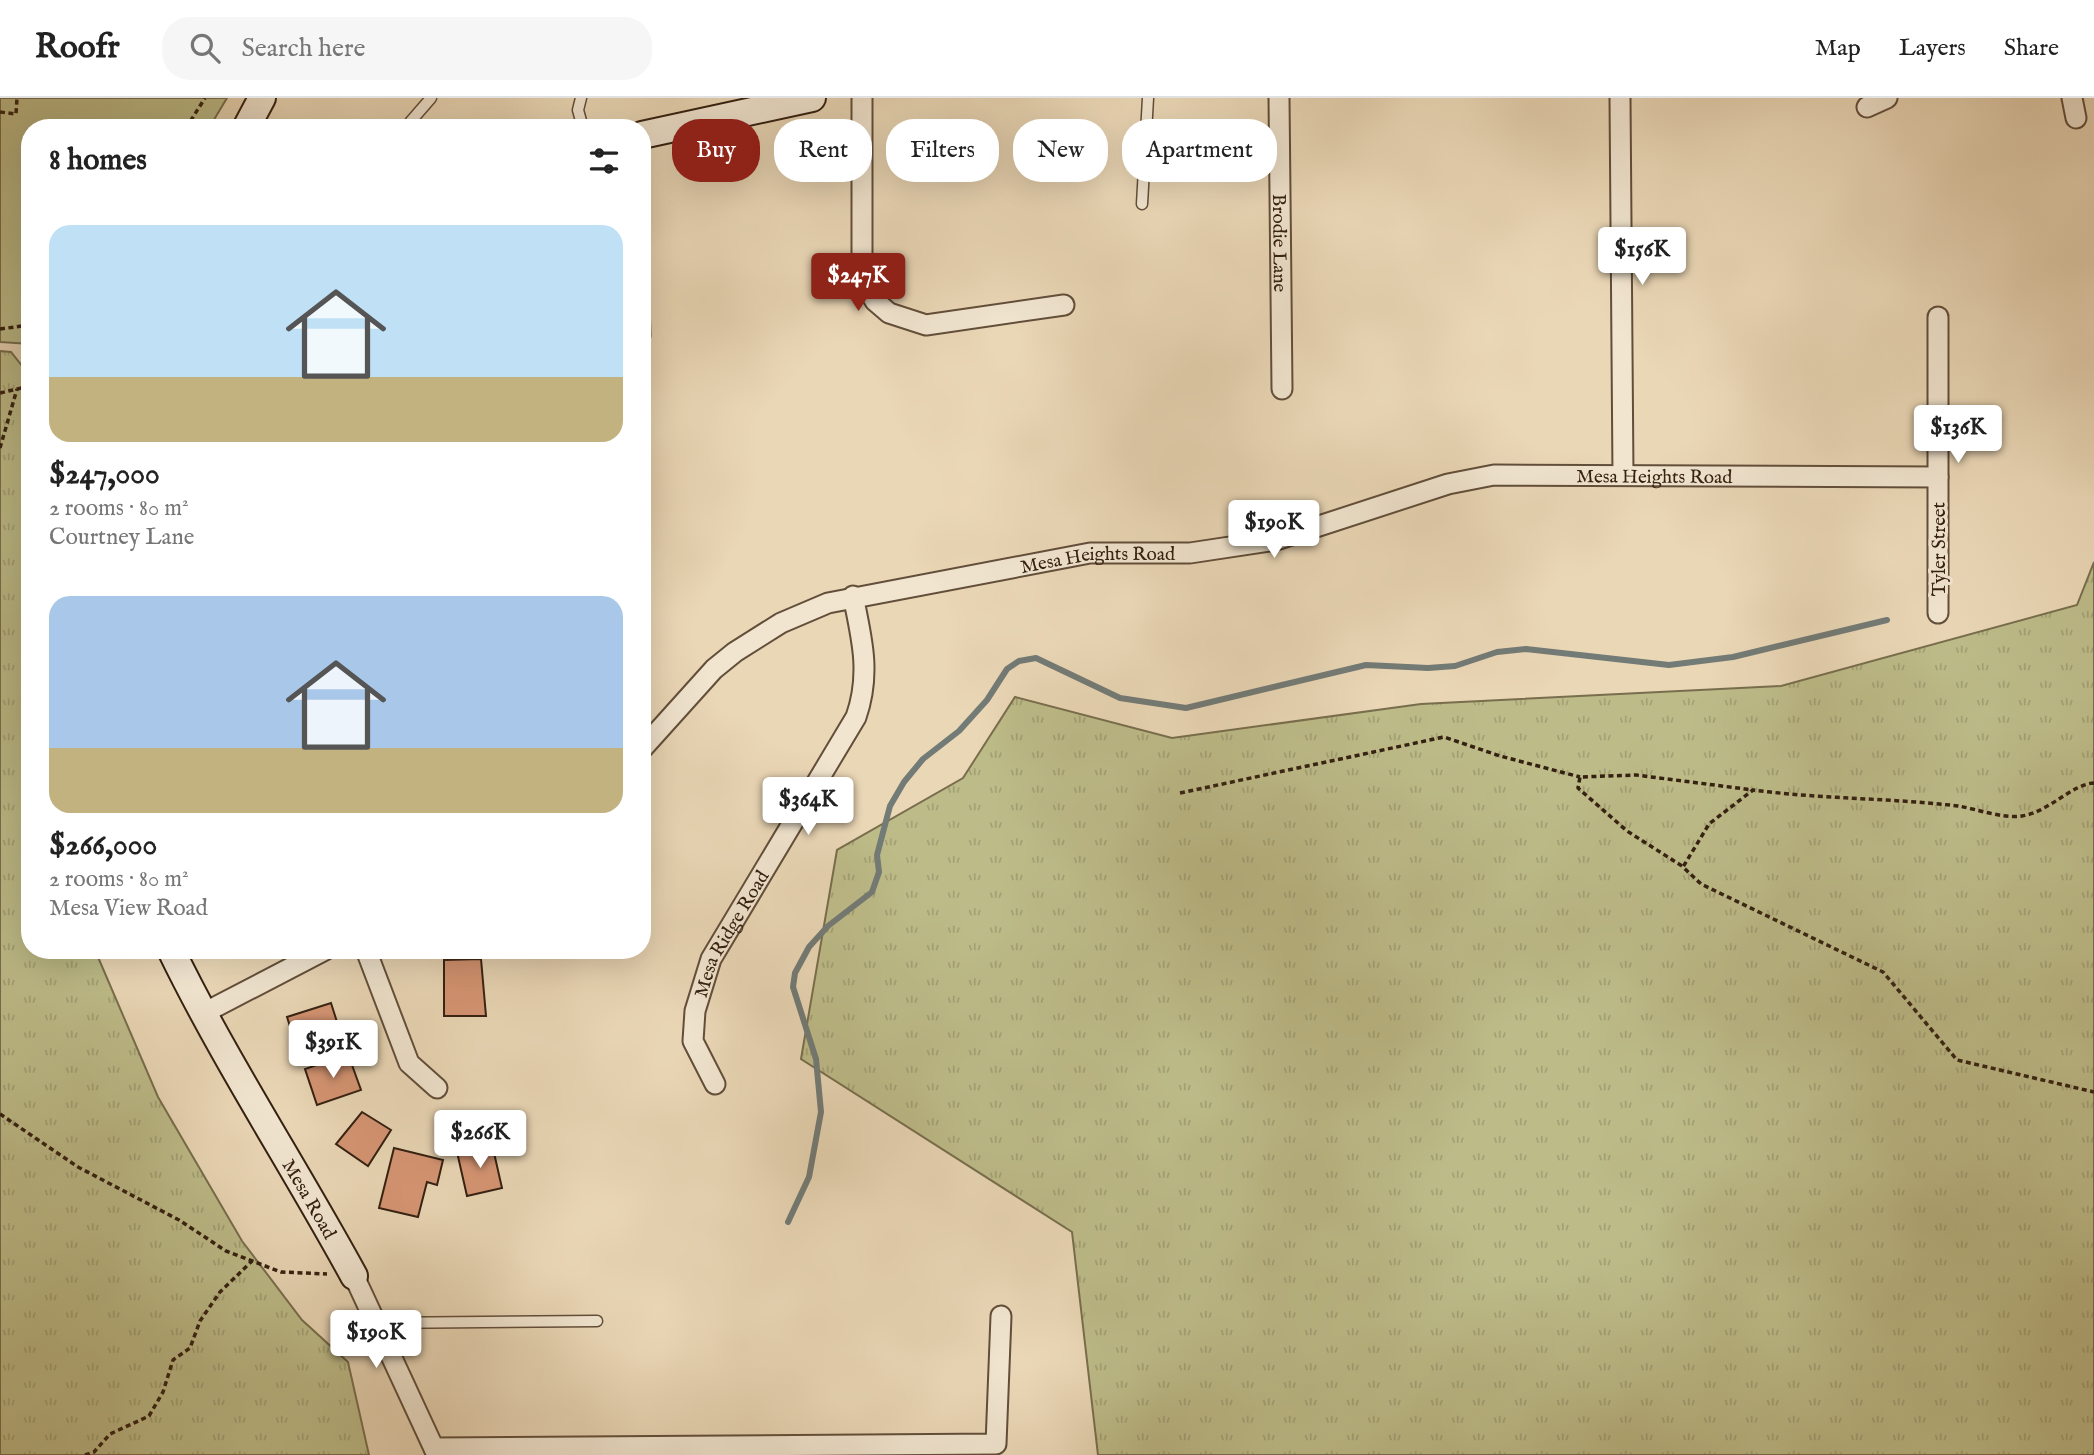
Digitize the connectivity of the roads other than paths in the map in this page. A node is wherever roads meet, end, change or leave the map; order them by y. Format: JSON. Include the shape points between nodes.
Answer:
{"nodes":[{"id":1,"x":262,"y":98,"type":"edge"},
{"id":2,"x":431,"y":98,"type":"edge"},
{"id":3,"x":581,"y":98,"type":"edge"},
{"id":4,"x":812,"y":98,"type":"edge"},
{"id":5,"x":862,"y":98,"type":"edge"},
{"id":6,"x":1148,"y":98,"type":"edge"},
{"id":7,"x":1279,"y":98,"type":"edge"},
{"id":8,"x":1620,"y":98,"type":"edge"},
{"id":9,"x":1887,"y":98,"type":"edge"},
{"id":10,"x":2072,"y":98,"type":"edge"},
{"id":11,"x":1867,"y":107,"type":"dead end"},
{"id":12,"x":2076,"y":118,"type":"dead end"},
{"id":13,"x":251,"y":119,"type":"edge"},
{"id":14,"x":413,"y":119,"type":"edge"},
{"id":15,"x":581,"y":119,"type":"edge"},
{"id":16,"x":651,"y":133,"type":"edge"},
{"id":17,"x":1142,"y":204,"type":"dead end"},
{"id":18,"x":1064,"y":305,"type":"dead end"},
{"id":19,"x":1938,"y":317,"type":"dead end"},
{"id":20,"x":1282,"y":389,"type":"dead end"},
{"id":21,"x":1623,"y":475,"type":"junction"},
{"id":22,"x":1938,"y":477,"type":"junction"},
{"id":23,"x":853,"y":596,"type":"junction"},
{"id":24,"x":1938,"y":613,"type":"dead end"},
{"id":25,"x":651,"y":739,"type":"edge"},
{"id":26,"x":176,"y":959,"type":"edge"},
{"id":27,"x":308,"y":959,"type":"edge"},
{"id":28,"x":369,"y":959,"type":"edge"},
{"id":29,"x":202,"y":1014,"type":"junction"},
{"id":30,"x":715,"y":1084,"type":"dead end"},
{"id":31,"x":437,"y":1088,"type":"dead end"},
{"id":32,"x":354,"y":1276,"type":"joint"},
{"id":33,"x":1001,"y":1316,"type":"dead end"},
{"id":34,"x":597,"y":1321,"type":"dead end"},
{"id":35,"x":376,"y":1323,"type":"junction"},
{"id":36,"x":959,"y":1450,"type":"edge"},
{"id":37,"x":435,"y":1452,"type":"edge"}],
"edges":[{"from":1,"to":13,"type":"street"},
{"from":2,"to":14,"type":"lane"},
{"from":3,"to":15,"type":"lane"},
{"from":4,"to":16,"type":"street"},
{"from":5,"to":18,"type":"street","via":[[862,279],[874,301],[889,313],[926,325]]},
{"from":6,"to":17,"type":"lane"},
{"from":7,"to":20,"type":"street","name":"Brodie Lane"},
{"from":8,"to":21,"type":"street"},
{"from":9,"to":11,"type":"street"},
{"from":10,"to":12,"type":"street"},
{"from":19,"to":22,"type":"street","name":"Tyler Street"},
{"from":21,"to":22,"type":"street","name":"Mesa Heights Road"},
{"from":21,"to":23,"type":"street","name":"Mesa Heights Road","via":[[1525,473],[1471,478],[1276,540],[1190,553],[1090,553]]},
{"from":22,"to":24,"type":"street","name":"Tyler Street"},
{"from":23,"to":25,"type":"street","name":"Mesa Heights Road","via":[[781,622],[735,652]]},
{"from":23,"to":30,"type":"street","name":"Mesa Ridge Road","via":[[866,662],[856,717],[711,959],[700,990],[692,1041]]},
{"from":26,"to":29,"type":"street","name":"Mesa Road"},
{"from":27,"to":29,"type":"street"},
{"from":28,"to":31,"type":"street","via":[[409,1063]]},
{"from":29,"to":32,"type":"street","name":"Mesa Road"},
{"from":32,"to":35,"type":"street","name":"Mesa Road"},
{"from":33,"to":36,"type":"street","via":[[996,1444]]},
{"from":34,"to":35,"type":"lane"},
{"from":35,"to":37,"type":"street","name":"Mesa Road"},
{"from":36,"to":37,"type":"street"}]}
